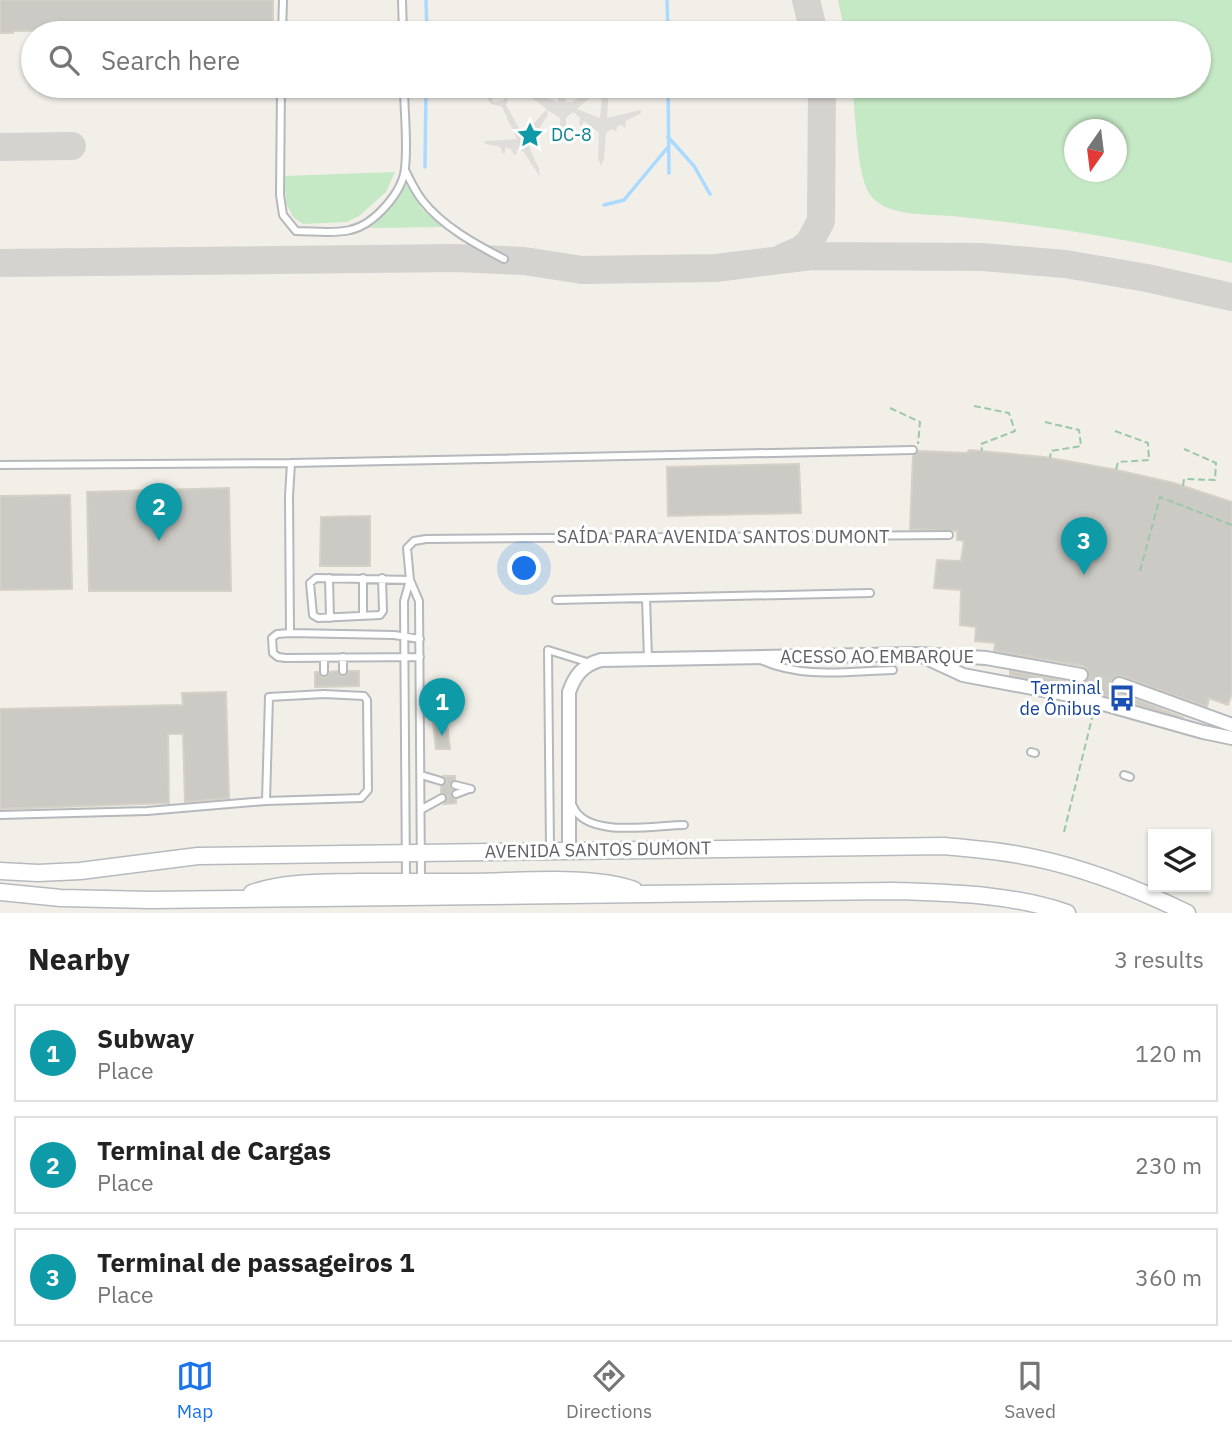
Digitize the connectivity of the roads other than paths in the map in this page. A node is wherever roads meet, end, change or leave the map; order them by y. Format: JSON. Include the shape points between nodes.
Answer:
{"nodes":[{"id":1,"x":283,"y":0,"type":"edge"},
{"id":2,"x":402,"y":0,"type":"edge"},
{"id":3,"x":282,"y":21,"type":"edge"},
{"id":4,"x":403,"y":21,"type":"edge"},
{"id":5,"x":281,"y":98,"type":"edge"},
{"id":6,"x":404,"y":98,"type":"edge"},
{"id":7,"x":405,"y":170,"type":"junction"},
{"id":8,"x":504,"y":259,"type":"dead end"},
{"id":9,"x":913,"y":450,"type":"dead end"},
{"id":10,"x":291,"y":463,"type":"junction"},
{"id":11,"x":0,"y":465,"type":"edge"},
{"id":12,"x":949,"y":535,"type":"dead end"},
{"id":13,"x":329,"y":578,"type":"junction"},
{"id":14,"x":363,"y":578,"type":"junction"},
{"id":15,"x":382,"y":578,"type":"junction"},
{"id":16,"x":410,"y":580,"type":"junction"},
{"id":17,"x":870,"y":593,"type":"dead end"},
{"id":18,"x":646,"y":598,"type":"junction"},
{"id":19,"x":556,"y":600,"type":"dead end"},
{"id":20,"x":363,"y":616,"type":"junction"},
{"id":21,"x":330,"y":618,"type":"junction"},
{"id":22,"x":290,"y":633,"type":"junction"},
{"id":23,"x":404,"y":636,"type":"junction"},
{"id":24,"x":420,"y":639,"type":"junction"},
{"id":25,"x":918,"y":654,"type":"junction"},
{"id":26,"x":343,"y":657,"type":"junction"},
{"id":27,"x":404,"y":657,"type":"junction"},
{"id":28,"x":420,"y":657,"type":"junction"},
{"id":29,"x":755,"y":657,"type":"junction"},
{"id":30,"x":324,"y":658,"type":"junction"},
{"id":31,"x":648,"y":659,"type":"junction"},
{"id":32,"x":590,"y":663,"type":"junction"},
{"id":33,"x":893,"y":670,"type":"dead end"},
{"id":34,"x":343,"y":671,"type":"dead end"},
{"id":35,"x":324,"y":672,"type":"dead end"},
{"id":36,"x":1081,"y":675,"type":"tunnel mouth"},
{"id":37,"x":1119,"y":684,"type":"tunnel mouth"},
{"id":38,"x":342,"y":686,"type":"dead end"},
{"id":39,"x":342,"y":695,"type":"junction"},
{"id":40,"x":1232,"y":725,"type":"edge"},
{"id":41,"x":1232,"y":738,"type":"edge"},
{"id":42,"x":421,"y":775,"type":"junction"},
{"id":43,"x":441,"y":781,"type":"dead end"},
{"id":44,"x":455,"y":785,"type":"dead end"},
{"id":45,"x":456,"y":793,"type":"dead end"},
{"id":46,"x":442,"y":798,"type":"dead end"},
{"id":47,"x":569,"y":798,"type":"junction"},
{"id":48,"x":266,"y":801,"type":"junction"},
{"id":49,"x":422,"y":809,"type":"junction"},
{"id":50,"x":0,"y":815,"type":"edge"},
{"id":51,"x":684,"y":825,"type":"dead end"},
{"id":52,"x":550,"y":850,"type":"junction"},
{"id":53,"x":569,"y":850,"type":"junction"},
{"id":54,"x":414,"y":852,"type":"junction"},
{"id":55,"x":0,"y":871,"type":"edge"},
{"id":56,"x":565,"y":881,"type":"junction"},
{"id":57,"x":414,"y":882,"type":"junction"},
{"id":58,"x":439,"y":889,"type":"junction"},
{"id":59,"x":0,"y":892,"type":"edge"},
{"id":60,"x":646,"y":894,"type":"junction"},
{"id":61,"x":237,"y":899,"type":"junction"},
{"id":62,"x":1041,"y":909,"type":"edge"},
{"id":63,"x":1067,"y":913,"type":"edge"},
{"id":64,"x":1187,"y":913,"type":"edge"}],
"edges":[{"from":1,"to":3,"type":"lane"},
{"from":2,"to":4,"type":"lane"},
{"from":5,"to":7,"type":"lane","via":[[279,195],[283,215],[296,231],[349,231],[364,225],[390,202]]},
{"from":6,"to":7,"type":"lane"},
{"from":7,"to":8,"type":"lane","via":[[431,210],[457,232]]},
{"from":9,"to":10,"type":"lane"},
{"from":10,"to":11,"type":"lane"},
{"from":10,"to":22,"type":"lane"},
{"from":12,"to":16,"type":"lane","name":"SAÍDA PARA AVENIDA SANTOS DUMONT","via":[[426,539],[407,548]]},
{"from":13,"to":14,"type":"lane"},
{"from":13,"to":21,"type":"lane"},
{"from":13,"to":21,"type":"lane","via":[[310,583],[313,615]]},
{"from":14,"to":15,"type":"lane"},
{"from":14,"to":20,"type":"lane"},
{"from":15,"to":16,"type":"lane"},
{"from":15,"to":20,"type":"lane","via":[[383,611]]},
{"from":16,"to":23,"type":"lane","via":[[404,601]]},
{"from":16,"to":24,"type":"lane","via":[[419,601]]},
{"from":17,"to":18,"type":"lane"},
{"from":18,"to":19,"type":"lane"},
{"from":18,"to":31,"type":"lane"},
{"from":20,"to":21,"type":"lane"},
{"from":22,"to":23,"type":"lane"},
{"from":22,"to":30,"type":"lane","via":[[272,638],[273,653],[278,657]]},
{"from":23,"to":24,"type":"lane"},
{"from":23,"to":27,"type":"lane"},
{"from":24,"to":28,"type":"lane"},
{"from":25,"to":29,"type":"street","name":"ACESSO AO EMBARQUE"},
{"from":25,"to":36,"type":"street","name":"ACESSO AO EMBARQUE","via":[[986,658]]},
{"from":25,"to":41,"type":"street","via":[[963,675],[1075,696]]},
{"from":26,"to":27,"type":"lane"},
{"from":26,"to":30,"type":"lane"},
{"from":26,"to":34,"type":"lane"},
{"from":27,"to":28,"type":"lane"},
{"from":27,"to":54,"type":"lane"},
{"from":28,"to":42,"type":"lane"},
{"from":29,"to":31,"type":"street","name":"ACESSO AO EMBARQUE"},
{"from":29,"to":33,"type":"lane","via":[[804,673]]},
{"from":30,"to":35,"type":"lane"},
{"from":31,"to":32,"type":"street","name":"ACESSO AO EMBARQUE"},
{"from":32,"to":47,"type":"street","via":[[573,679],[569,692]]},
{"from":32,"to":52,"type":"lane","via":[[548,650]]},
{"from":37,"to":40,"type":"street"},
{"from":38,"to":39,"type":"lane"},
{"from":39,"to":48,"type":"lane","via":[[324,690],[269,697]]},
{"from":39,"to":48,"type":"lane","via":[[367,700],[366,795]]},
{"from":42,"to":43,"type":"lane"},
{"from":42,"to":49,"type":"lane"},
{"from":44,"to":45,"type":"lane","via":[[471,789]]},
{"from":46,"to":49,"type":"lane"},
{"from":47,"to":51,"type":"lane","via":[[583,820],[597,826]]},
{"from":47,"to":53,"type":"street"},
{"from":48,"to":50,"type":"lane","via":[[147,811]]},
{"from":49,"to":54,"type":"lane"},
{"from":52,"to":53,"type":"main road","name":"AVENIDA SANTOS DUMONT"},
{"from":52,"to":54,"type":"main road","name":"AVENIDA SANTOS DUMONT"},
{"from":52,"to":56,"type":"main road","via":[[550,872]]},
{"from":53,"to":64,"type":"main road","name":"AVENIDA SANTOS DUMONT","via":[[944,846],[1034,857],[1110,879]]},
{"from":54,"to":55,"type":"main road","name":"AVENIDA SANTOS DUMONT","via":[[198,856],[92,870]]},
{"from":54,"to":57,"type":"lane"},
{"from":54,"to":57,"type":"lane"},
{"from":56,"to":58,"type":"main road"},
{"from":56,"to":60,"type":"main road","via":[[620,885]]},
{"from":57,"to":58,"type":"main road"},
{"from":57,"to":61,"type":"main road","via":[[286,885]]},
{"from":58,"to":60,"type":"main road"},
{"from":58,"to":61,"type":"main road"},
{"from":59,"to":61,"type":"main road","via":[[74,898]]},
{"from":60,"to":62,"type":"main road","via":[[895,891],[977,896]]},
{"from":62,"to":63,"type":"main road"}]}
